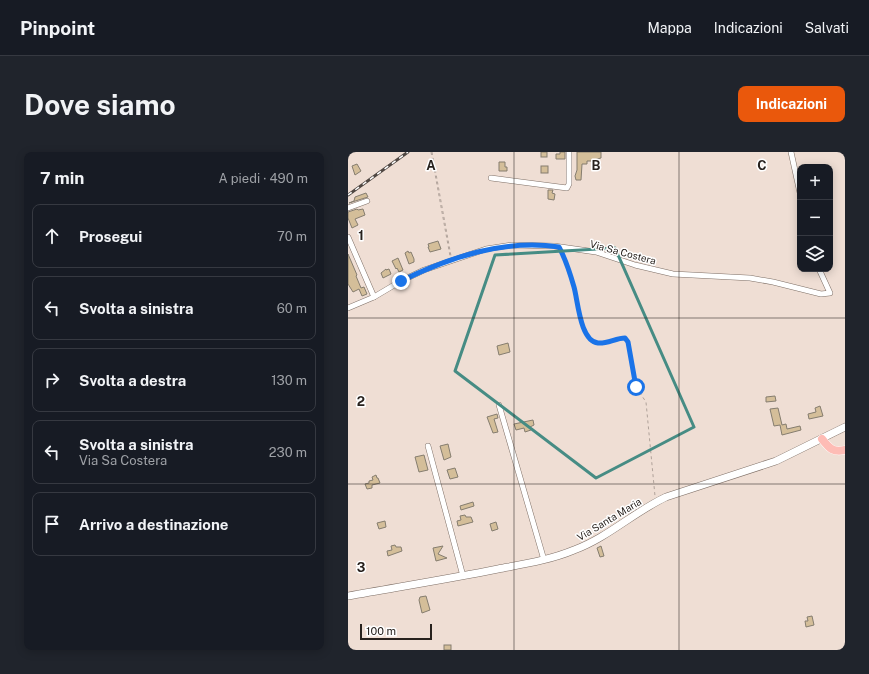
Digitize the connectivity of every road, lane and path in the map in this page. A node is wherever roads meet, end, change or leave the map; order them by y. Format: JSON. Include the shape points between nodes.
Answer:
{"nodes":[{"id":1,"x":432,"y":152,"type":"edge"},
{"id":2,"x":569,"y":152,"type":"edge"},
{"id":3,"x":791,"y":152,"type":"edge"},
{"id":4,"x":491,"y":178,"type":"dead end"},
{"id":5,"x":797,"y":179,"type":"edge"},
{"id":6,"x":367,"y":201,"type":"dead end"},
{"id":7,"x":348,"y":208,"type":"edge"},
{"id":8,"x":348,"y":237,"type":"edge"},
{"id":9,"x":559,"y":247,"type":"junction"},
{"id":10,"x":451,"y":260,"type":"junction"},
{"id":11,"x":820,"y":272,"type":"edge"},
{"id":12,"x":374,"y":297,"type":"junction"},
{"id":13,"x":348,"y":308,"type":"edge"},
{"id":14,"x":499,"y":405,"type":"dead end"},
{"id":15,"x":845,"y":427,"type":"edge"},
{"id":16,"x":822,"y":439,"type":"junction"},
{"id":17,"x":428,"y":446,"type":"dead end"},
{"id":18,"x":845,"y":450,"type":"edge"},
{"id":19,"x":656,"y":502,"type":"junction"},
{"id":20,"x":544,"y":560,"type":"junction"},
{"id":21,"x":463,"y":576,"type":"junction"},
{"id":22,"x":348,"y":596,"type":"edge"}],
"edges":[{"from":1,"to":10,"type":"path"},
{"from":2,"to":4,"type":"street","via":[[567,188]]},
{"from":3,"to":5,"type":"street"},
{"from":6,"to":7,"type":"street"},
{"from":8,"to":12,"type":"street"},
{"from":9,"to":10,"type":"street","name":"Via Sa Costera","via":[[512,245]]},
{"from":9,"to":11,"type":"street","name":"Via Sa Costera","via":[[596,252],[673,274],[750,278],[821,294],[830,293]]},
{"from":9,"to":19,"type":"path","via":[[574,287],[579,314],[591,340],[598,343],[625,338],[628,342],[636,387],[646,402]]},
{"from":10,"to":12,"type":"street","name":"Via Sa Costera","via":[[401,281]]},
{"from":12,"to":13,"type":"street","name":"Via Sa Costera"},
{"from":14,"to":20,"type":"street"},
{"from":15,"to":16,"type":"street","name":"Via Santa Maria"},
{"from":16,"to":18,"type":"main road","via":[[838,452]]},
{"from":16,"to":19,"type":"street","name":"Via Santa Maria","via":[[776,461]]},
{"from":17,"to":21,"type":"street"},
{"from":19,"to":20,"type":"street","name":"Via Santa Maria","via":[[576,550]]},
{"from":20,"to":21,"type":"street","name":"Via Santa Maria"},
{"from":21,"to":22,"type":"street","name":"Via Santa Maria"}]}
